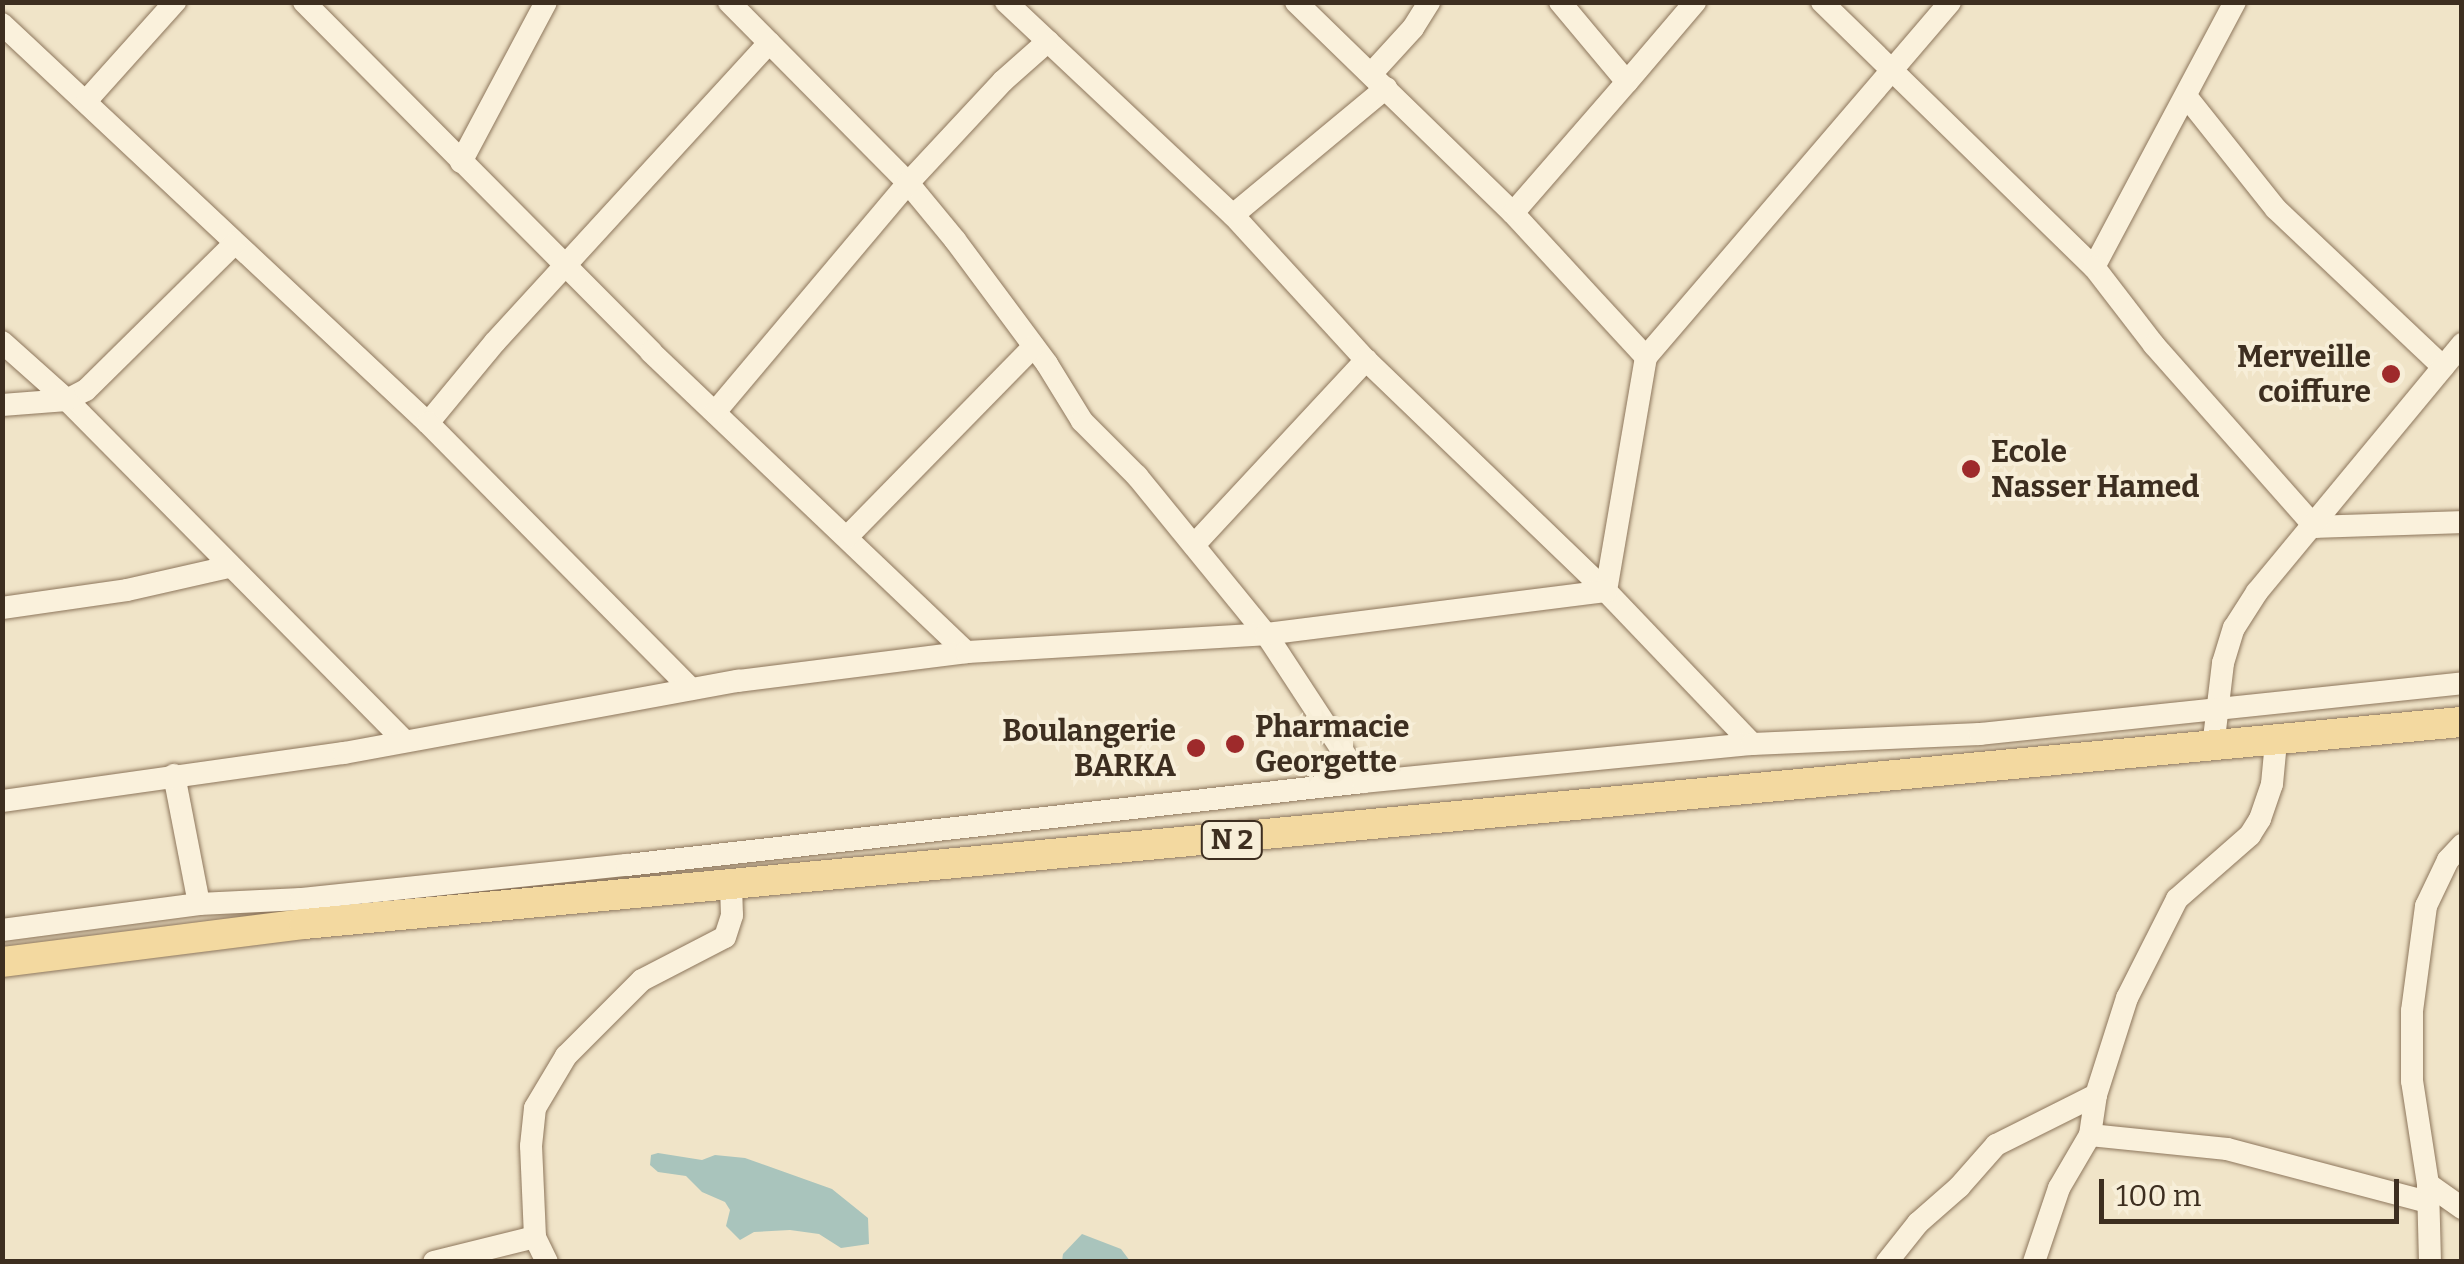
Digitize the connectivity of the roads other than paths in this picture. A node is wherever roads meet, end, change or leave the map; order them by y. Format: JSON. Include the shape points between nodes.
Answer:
{"nodes":[{"id":1,"x":176,"y":2,"type":"edge"},
{"id":2,"x":304,"y":2,"type":"edge"},
{"id":3,"x":546,"y":2,"type":"edge"},
{"id":4,"x":728,"y":2,"type":"edge"},
{"id":5,"x":1006,"y":2,"type":"edge"},
{"id":6,"x":1296,"y":2,"type":"edge"},
{"id":7,"x":1429,"y":2,"type":"edge"},
{"id":8,"x":1560,"y":2,"type":"edge"},
{"id":9,"x":1695,"y":2,"type":"edge"},
{"id":10,"x":1822,"y":2,"type":"edge"},
{"id":11,"x":1950,"y":2,"type":"edge"},
{"id":12,"x":2235,"y":2,"type":"edge"},
{"id":13,"x":2,"y":24,"type":"edge"},
{"id":14,"x":1048,"y":41,"type":"junction"},
{"id":15,"x":769,"y":43,"type":"junction"},
{"id":16,"x":1892,"y":70,"type":"junction"},
{"id":17,"x":1378,"y":81,"type":"junction"},
{"id":18,"x":1628,"y":82,"type":"junction"},
{"id":19,"x":2186,"y":96,"type":"junction"},
{"id":20,"x":87,"y":100,"type":"junction"},
{"id":21,"x":460,"y":162,"type":"junction"},
{"id":22,"x":908,"y":183,"type":"junction"},
{"id":23,"x":1513,"y":213,"type":"junction"},
{"id":24,"x":1233,"y":215,"type":"junction"},
{"id":25,"x":235,"y":243,"type":"junction"},
{"id":26,"x":566,"y":267,"type":"junction"},
{"id":27,"x":2094,"y":267,"type":"junction"},
{"id":28,"x":2,"y":342,"type":"edge"},
{"id":29,"x":2462,"y":344,"type":"edge"},
{"id":30,"x":1033,"y":347,"type":"junction"},
{"id":31,"x":1646,"y":357,"type":"junction"},
{"id":32,"x":1366,"y":360,"type":"junction"},
{"id":33,"x":2442,"y":367,"type":"junction"},
{"id":34,"x":67,"y":400,"type":"junction"},
{"id":35,"x":2,"y":404,"type":"edge"},
{"id":36,"x":716,"y":412,"type":"junction"},
{"id":37,"x":428,"y":423,"type":"junction"},
{"id":38,"x":2462,"y":522,"type":"edge"},
{"id":39,"x":2315,"y":527,"type":"junction"},
{"id":40,"x":847,"y":537,"type":"junction"},
{"id":41,"x":1194,"y":545,"type":"junction"},
{"id":42,"x":228,"y":567,"type":"junction"},
{"id":43,"x":1606,"y":591,"type":"junction"},
{"id":44,"x":2,"y":608,"type":"edge"},
{"id":45,"x":1266,"y":634,"type":"junction"},
{"id":46,"x":966,"y":652,"type":"junction"},
{"id":47,"x":2462,"y":683,"type":"edge"},
{"id":48,"x":691,"y":690,"type":"junction"},
{"id":49,"x":2218,"y":710,"type":"junction"},
{"id":50,"x":2462,"y":722,"type":"edge"},
{"id":51,"x":403,"y":740,"type":"junction"},
{"id":52,"x":2276,"y":742,"type":"junction"},
{"id":53,"x":1752,"y":744,"type":"junction"},
{"id":54,"x":2213,"y":747,"type":"junction"},
{"id":55,"x":174,"y":776,"type":"junction"},
{"id":56,"x":1363,"y":782,"type":"junction"},
{"id":57,"x":2,"y":801,"type":"edge"},
{"id":58,"x":2457,"y":858,"type":"edge"},
{"id":59,"x":731,"y":886,"type":"junction"},
{"id":60,"x":200,"y":904,"type":"junction"},
{"id":61,"x":2,"y":930,"type":"edge"},
{"id":62,"x":2,"y":962,"type":"edge"},
{"id":63,"x":2096,"y":1095,"type":"junction"},
{"id":64,"x":2090,"y":1135,"type":"junction"},
{"id":65,"x":2428,"y":1193,"type":"junction"},
{"id":66,"x":2462,"y":1208,"type":"edge"},
{"id":67,"x":535,"y":1237,"type":"junction"},
{"id":68,"x":434,"y":1262,"type":"edge"},
{"id":69,"x":547,"y":1262,"type":"edge"},
{"id":70,"x":1887,"y":1262,"type":"edge"},
{"id":71,"x":2034,"y":1262,"type":"edge"},
{"id":72,"x":2430,"y":1262,"type":"edge"}],
"edges":[{"from":1,"to":20,"type":"street"},
{"from":2,"to":21,"type":"street"},
{"from":3,"to":21,"type":"street"},
{"from":4,"to":15,"type":"street"},
{"from":5,"to":14,"type":"street"},
{"from":6,"to":17,"type":"street"},
{"from":7,"to":17,"type":"street"},
{"from":8,"to":18,"type":"street"},
{"from":9,"to":18,"type":"street"},
{"from":10,"to":16,"type":"street"},
{"from":11,"to":16,"type":"street"},
{"from":12,"to":19,"type":"street"},
{"from":13,"to":20,"type":"street"},
{"from":14,"to":22,"type":"street"},
{"from":14,"to":24,"type":"street"},
{"from":15,"to":22,"type":"street"},
{"from":15,"to":26,"type":"street"},
{"from":16,"to":27,"type":"street"},
{"from":16,"to":31,"type":"street"},
{"from":17,"to":23,"type":"street"},
{"from":17,"to":24,"type":"street"},
{"from":18,"to":23,"type":"street"},
{"from":19,"to":27,"type":"street"},
{"from":19,"to":33,"type":"street","via":[[2276,209]]},
{"from":20,"to":25,"type":"street"},
{"from":21,"to":26,"type":"street"},
{"from":22,"to":30,"type":"street"},
{"from":22,"to":36,"type":"street"},
{"from":23,"to":31,"type":"street"},
{"from":24,"to":32,"type":"street"},
{"from":25,"to":34,"type":"street","via":[[103,378]]},
{"from":25,"to":37,"type":"street"},
{"from":26,"to":36,"type":"street"},
{"from":26,"to":37,"type":"street"},
{"from":27,"to":39,"type":"street"},
{"from":28,"to":34,"type":"street"},
{"from":29,"to":33,"type":"street"},
{"from":30,"to":40,"type":"street"},
{"from":30,"to":41,"type":"street","via":[[1082,421]]},
{"from":31,"to":43,"type":"street"},
{"from":32,"to":41,"type":"street"},
{"from":32,"to":43,"type":"street"},
{"from":33,"to":39,"type":"street"},
{"from":34,"to":35,"type":"street"},
{"from":34,"to":42,"type":"street"},
{"from":36,"to":40,"type":"street"},
{"from":37,"to":48,"type":"street"},
{"from":38,"to":39,"type":"street"},
{"from":39,"to":49,"type":"street","via":[[2234,628]]},
{"from":40,"to":46,"type":"street"},
{"from":41,"to":45,"type":"street"},
{"from":42,"to":44,"type":"street"},
{"from":42,"to":51,"type":"street"},
{"from":43,"to":45,"type":"street"},
{"from":43,"to":53,"type":"street"},
{"from":45,"to":46,"type":"street"},
{"from":45,"to":56,"type":"street"},
{"from":46,"to":48,"type":"street"},
{"from":47,"to":49,"type":"street"},
{"from":48,"to":51,"type":"street"},
{"from":49,"to":53,"type":"street","via":[[1922,738]]},
{"from":49,"to":54,"type":"street"},
{"from":50,"to":52,"type":"main road","number":"N 2"},
{"from":51,"to":55,"type":"street"},
{"from":52,"to":54,"type":"main road","number":"N 2"},
{"from":52,"to":63,"type":"street","via":[[2260,820],[2177,899],[2128,998]]},
{"from":53,"to":56,"type":"street"},
{"from":54,"to":59,"type":"main road","number":"N 2"},
{"from":55,"to":57,"type":"street"},
{"from":55,"to":60,"type":"street"},
{"from":56,"to":60,"type":"street","via":[[627,866]]},
{"from":58,"to":65,"type":"street","via":[[2426,906],[2412,1011],[2412,1081]]},
{"from":59,"to":62,"type":"main road","number":"N 2","via":[[304,924]]},
{"from":59,"to":67,"type":"street","via":[[725,937],[642,980],[553,1074],[531,1125]]},
{"from":60,"to":61,"type":"street"},
{"from":63,"to":64,"type":"street"},
{"from":63,"to":70,"type":"street","via":[[1996,1145]]},
{"from":64,"to":65,"type":"street","via":[[2228,1149]]},
{"from":64,"to":71,"type":"street","via":[[2059,1188]]},
{"from":65,"to":66,"type":"street"},
{"from":65,"to":72,"type":"street"},
{"from":67,"to":68,"type":"street"},
{"from":67,"to":69,"type":"street"}]}
